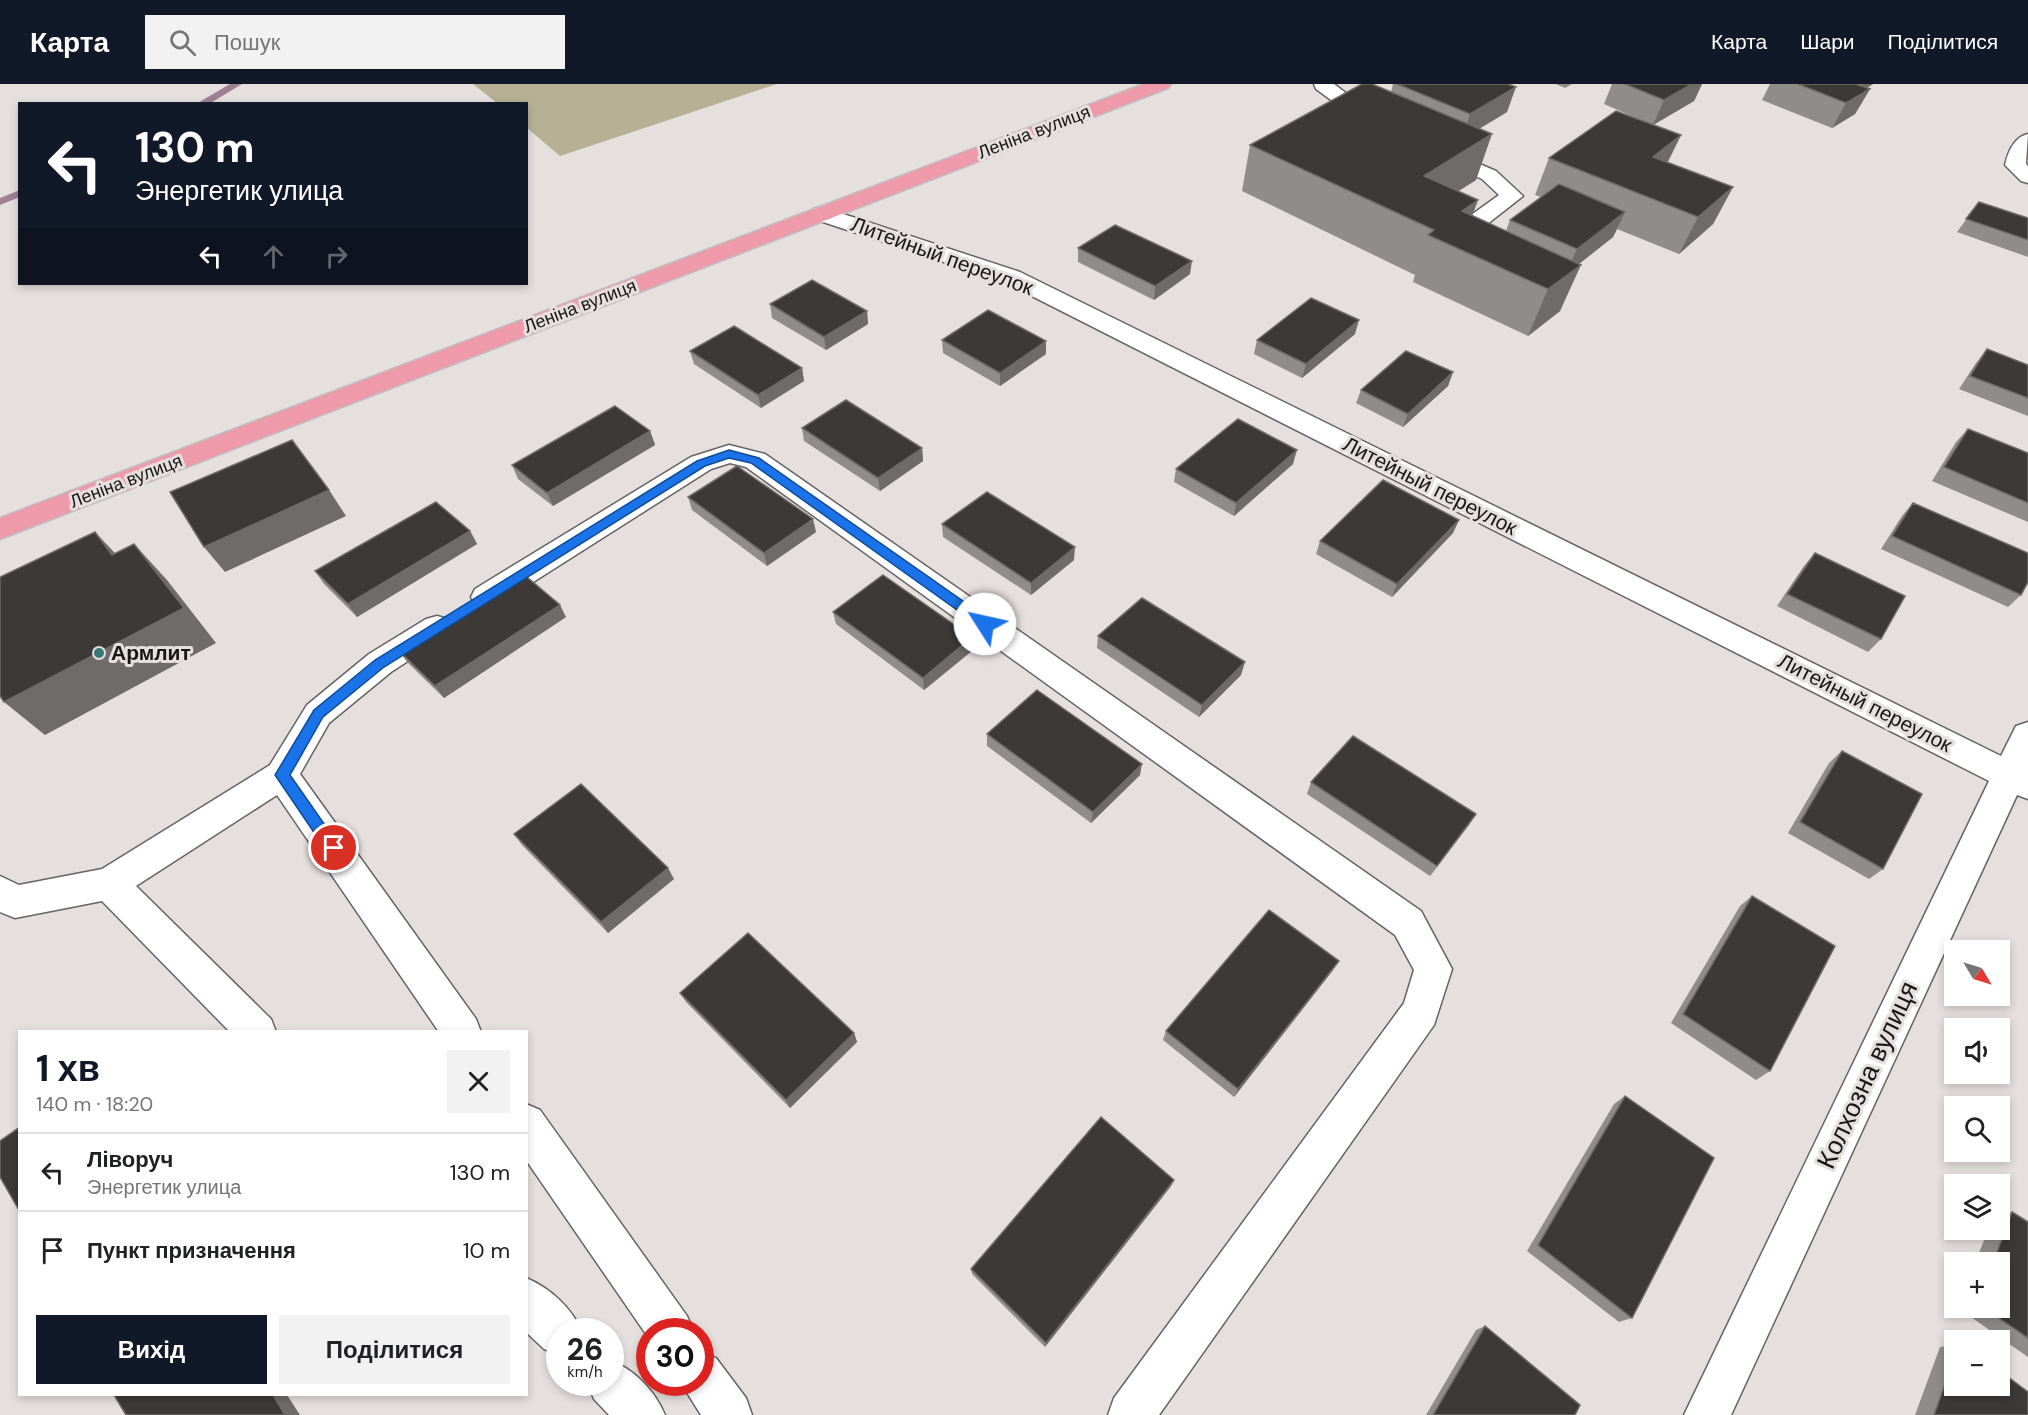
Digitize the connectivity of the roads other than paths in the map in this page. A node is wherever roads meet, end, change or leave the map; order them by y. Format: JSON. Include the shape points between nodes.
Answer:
{"nodes":[{"id":1,"x":1161,"y":84,"type":"edge"},
{"id":2,"x":1322,"y":84,"type":"edge"},
{"id":3,"x":1392,"y":132,"type":"edge"},
{"id":4,"x":2023,"y":146,"type":"edge"},
{"id":5,"x":1424,"y":147,"type":"edge"},
{"id":6,"x":2028,"y":177,"type":"edge"},
{"id":7,"x":822,"y":214,"type":"junction"},
{"id":8,"x":1464,"y":231,"type":"edge"},
{"id":9,"x":0,"y":529,"type":"edge"},
{"id":10,"x":2028,"y":735,"type":"edge"},
{"id":11,"x":282,"y":775,"type":"junction"},
{"id":12,"x":2018,"y":780,"type":"edge"},
{"id":13,"x":109,"y":884,"type":"junction"},
{"id":14,"x":0,"y":892,"type":"edge"},
{"id":15,"x":255,"y":1030,"type":"edge"},
{"id":16,"x":461,"y":1030,"type":"edge"},
{"id":17,"x":528,"y":1127,"type":"edge"},
{"id":18,"x":528,"y":1302,"type":"edge"},
{"id":19,"x":661,"y":1318,"type":"edge"},
{"id":20,"x":546,"y":1319,"type":"edge"},
{"id":21,"x":714,"y":1394,"type":"edge"},
{"id":22,"x":623,"y":1396,"type":"edge"},
{"id":23,"x":642,"y":1415,"type":"edge"},
{"id":24,"x":729,"y":1415,"type":"edge"},
{"id":25,"x":1131,"y":1415,"type":"edge"},
{"id":26,"x":1707,"y":1415,"type":"edge"}],
"edges":[{"from":1,"to":7,"type":"main road","name":"Леніна вулиця"},
{"from":2,"to":3,"type":"street"},
{"from":4,"to":6,"type":"street","via":[[2015,165]]},
{"from":5,"to":8,"type":"street","via":[[1489,176],[1512,196]]},
{"from":7,"to":9,"type":"main road","name":"Леніна вулиця"},
{"from":7,"to":12,"type":"street","name":"Литейный переулок","via":[[1012,277]]},
{"from":10,"to":12,"type":"street","name":"Колхозна вулиця"},
{"from":11,"to":13,"type":"street"},
{"from":11,"to":16,"type":"street"},
{"from":11,"to":25,"type":"street","via":[[318,714],[380,663],[701,463],[729,454],[755,460],[1408,923],[1433,969],[1420,1012]]},
{"from":12,"to":26,"type":"street","name":"Колхозна вулиця"},
{"from":13,"to":14,"type":"street","via":[[15,902]]},
{"from":13,"to":15,"type":"street"},
{"from":17,"to":19,"type":"street"},
{"from":18,"to":20,"type":"street"},
{"from":21,"to":24,"type":"street"},
{"from":22,"to":23,"type":"street"}]}
